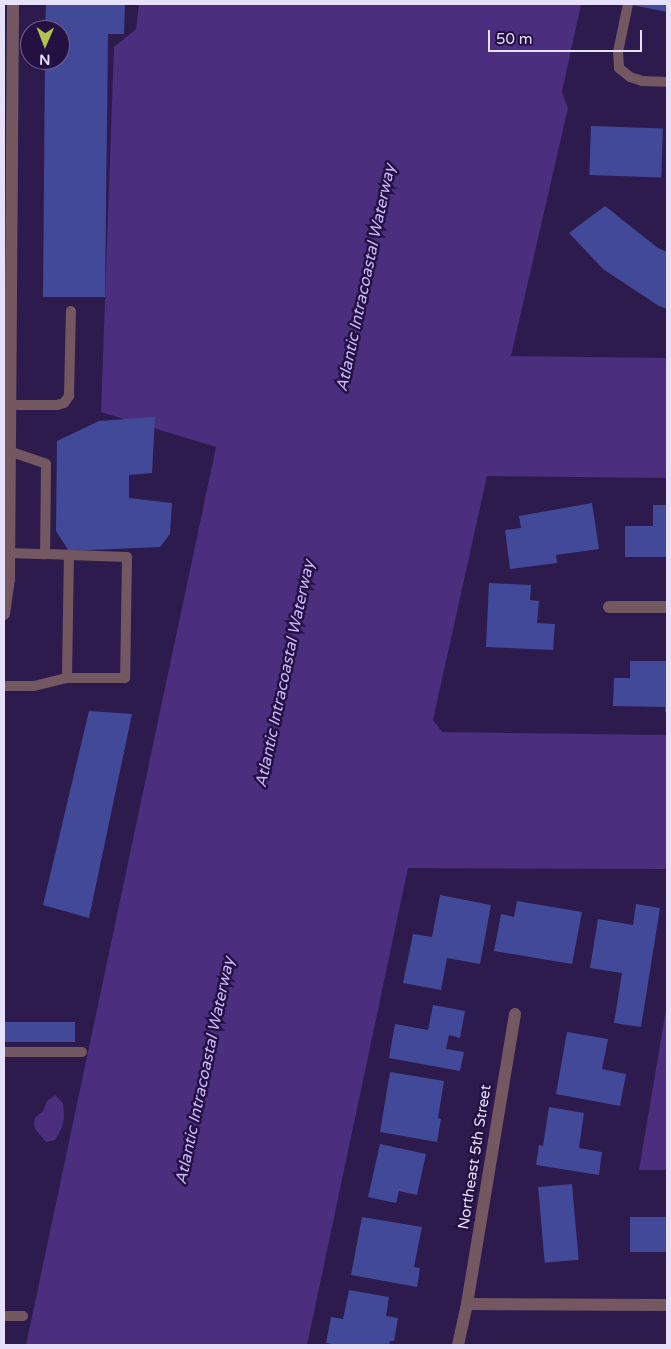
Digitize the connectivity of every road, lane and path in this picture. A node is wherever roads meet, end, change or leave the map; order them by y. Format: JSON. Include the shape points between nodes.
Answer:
{"nodes":[{"id":1,"x":13,"y":4,"type":"edge"},
{"id":2,"x":628,"y":4,"type":"edge"},
{"id":3,"x":667,"y":82,"type":"edge"},
{"id":4,"x":72,"y":311,"type":"dead end"},
{"id":5,"x":7,"y":410,"type":"edge"},
{"id":6,"x":9,"y":452,"type":"junction"},
{"id":7,"x":9,"y":553,"type":"junction"},
{"id":8,"x":45,"y":554,"type":"junction"},
{"id":9,"x":69,"y":555,"type":"junction"},
{"id":10,"x":609,"y":606,"type":"dead end"},
{"id":11,"x":667,"y":607,"type":"edge"},
{"id":12,"x":4,"y":614,"type":"edge"},
{"id":13,"x":67,"y":678,"type":"junction"},
{"id":14,"x":4,"y":686,"type":"edge"},
{"id":15,"x":515,"y":1014,"type":"dead end"},
{"id":16,"x":4,"y":1052,"type":"edge"},
{"id":17,"x":82,"y":1052,"type":"dead end"},
{"id":18,"x":467,"y":1304,"type":"junction"},
{"id":19,"x":667,"y":1305,"type":"edge"},
{"id":20,"x":4,"y":1316,"type":"edge"},
{"id":21,"x":23,"y":1316,"type":"dead end"},
{"id":22,"x":458,"y":1345,"type":"edge"}],
"edges":[{"from":1,"to":5,"type":"street"},
{"from":2,"to":3,"type":"lane","via":[[618,52],[619,68],[642,81]]},
{"from":4,"to":5,"type":"lane","via":[[69,396],[56,406]]},
{"from":5,"to":6,"type":"street"},
{"from":6,"to":7,"type":"street"},
{"from":6,"to":8,"type":"lane","via":[[46,464]]},
{"from":7,"to":8,"type":"lane"},
{"from":7,"to":12,"type":"street"},
{"from":8,"to":9,"type":"lane"},
{"from":9,"to":13,"type":"lane"},
{"from":9,"to":13,"type":"lane","via":[[127,557],[127,616],[125,678]]},
{"from":10,"to":11,"type":"street"},
{"from":13,"to":14,"type":"lane","via":[[34,686]]},
{"from":15,"to":18,"type":"street","name":"Northeast 5th Street"},
{"from":16,"to":17,"type":"lane"},
{"from":18,"to":19,"type":"street"},
{"from":18,"to":22,"type":"street","name":"Northeast 5th Street"},
{"from":20,"to":21,"type":"lane"}]}
